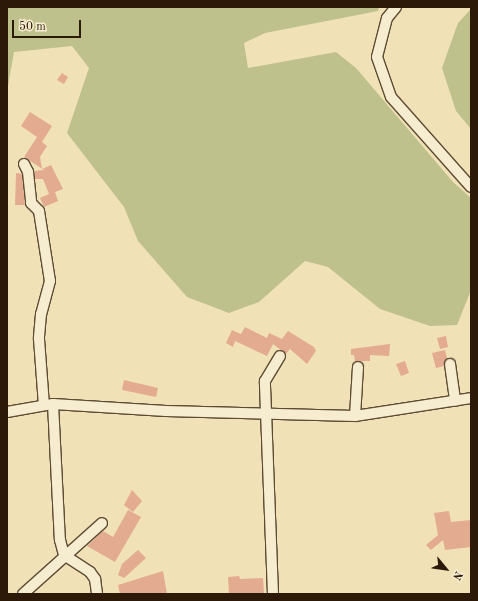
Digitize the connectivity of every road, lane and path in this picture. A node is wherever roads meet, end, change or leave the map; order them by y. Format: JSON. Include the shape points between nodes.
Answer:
{"nodes":[{"id":1,"x":396,"y":7,"type":"edge"},
{"id":2,"x":24,"y":164,"type":"dead end"},
{"id":3,"x":471,"y":187,"type":"edge"},
{"id":4,"x":280,"y":356,"type":"dead end"},
{"id":5,"x":450,"y":364,"type":"dead end"},
{"id":6,"x":358,"y":367,"type":"dead end"},
{"id":7,"x":471,"y":398,"type":"edge"},
{"id":8,"x":455,"y":401,"type":"junction"},
{"id":9,"x":48,"y":404,"type":"junction"},
{"id":10,"x":7,"y":412,"type":"edge"},
{"id":11,"x":265,"y":414,"type":"junction"},
{"id":12,"x":355,"y":416,"type":"junction"},
{"id":13,"x":102,"y":523,"type":"dead end"},
{"id":14,"x":64,"y":555,"type":"junction"},
{"id":15,"x":23,"y":594,"type":"edge"},
{"id":16,"x":97,"y":594,"type":"edge"},
{"id":17,"x":273,"y":594,"type":"edge"}],
"edges":[{"from":1,"to":3,"type":"street","via":[[385,24],[377,57],[390,97]]},
{"from":2,"to":9,"type":"street","via":[[28,172],[31,203],[39,211],[50,281],[41,314],[39,339]]},
{"from":4,"to":11,"type":"street","via":[[265,381]]},
{"from":5,"to":8,"type":"street"},
{"from":6,"to":12,"type":"street"},
{"from":7,"to":8,"type":"street"},
{"from":8,"to":12,"type":"street"},
{"from":9,"to":10,"type":"street"},
{"from":9,"to":11,"type":"street"},
{"from":9,"to":14,"type":"street","via":[[60,540]]},
{"from":11,"to":12,"type":"street"},
{"from":11,"to":17,"type":"street"},
{"from":13,"to":14,"type":"street"},
{"from":14,"to":15,"type":"street"},
{"from":14,"to":16,"type":"street","via":[[90,572],[95,579]]}]}
